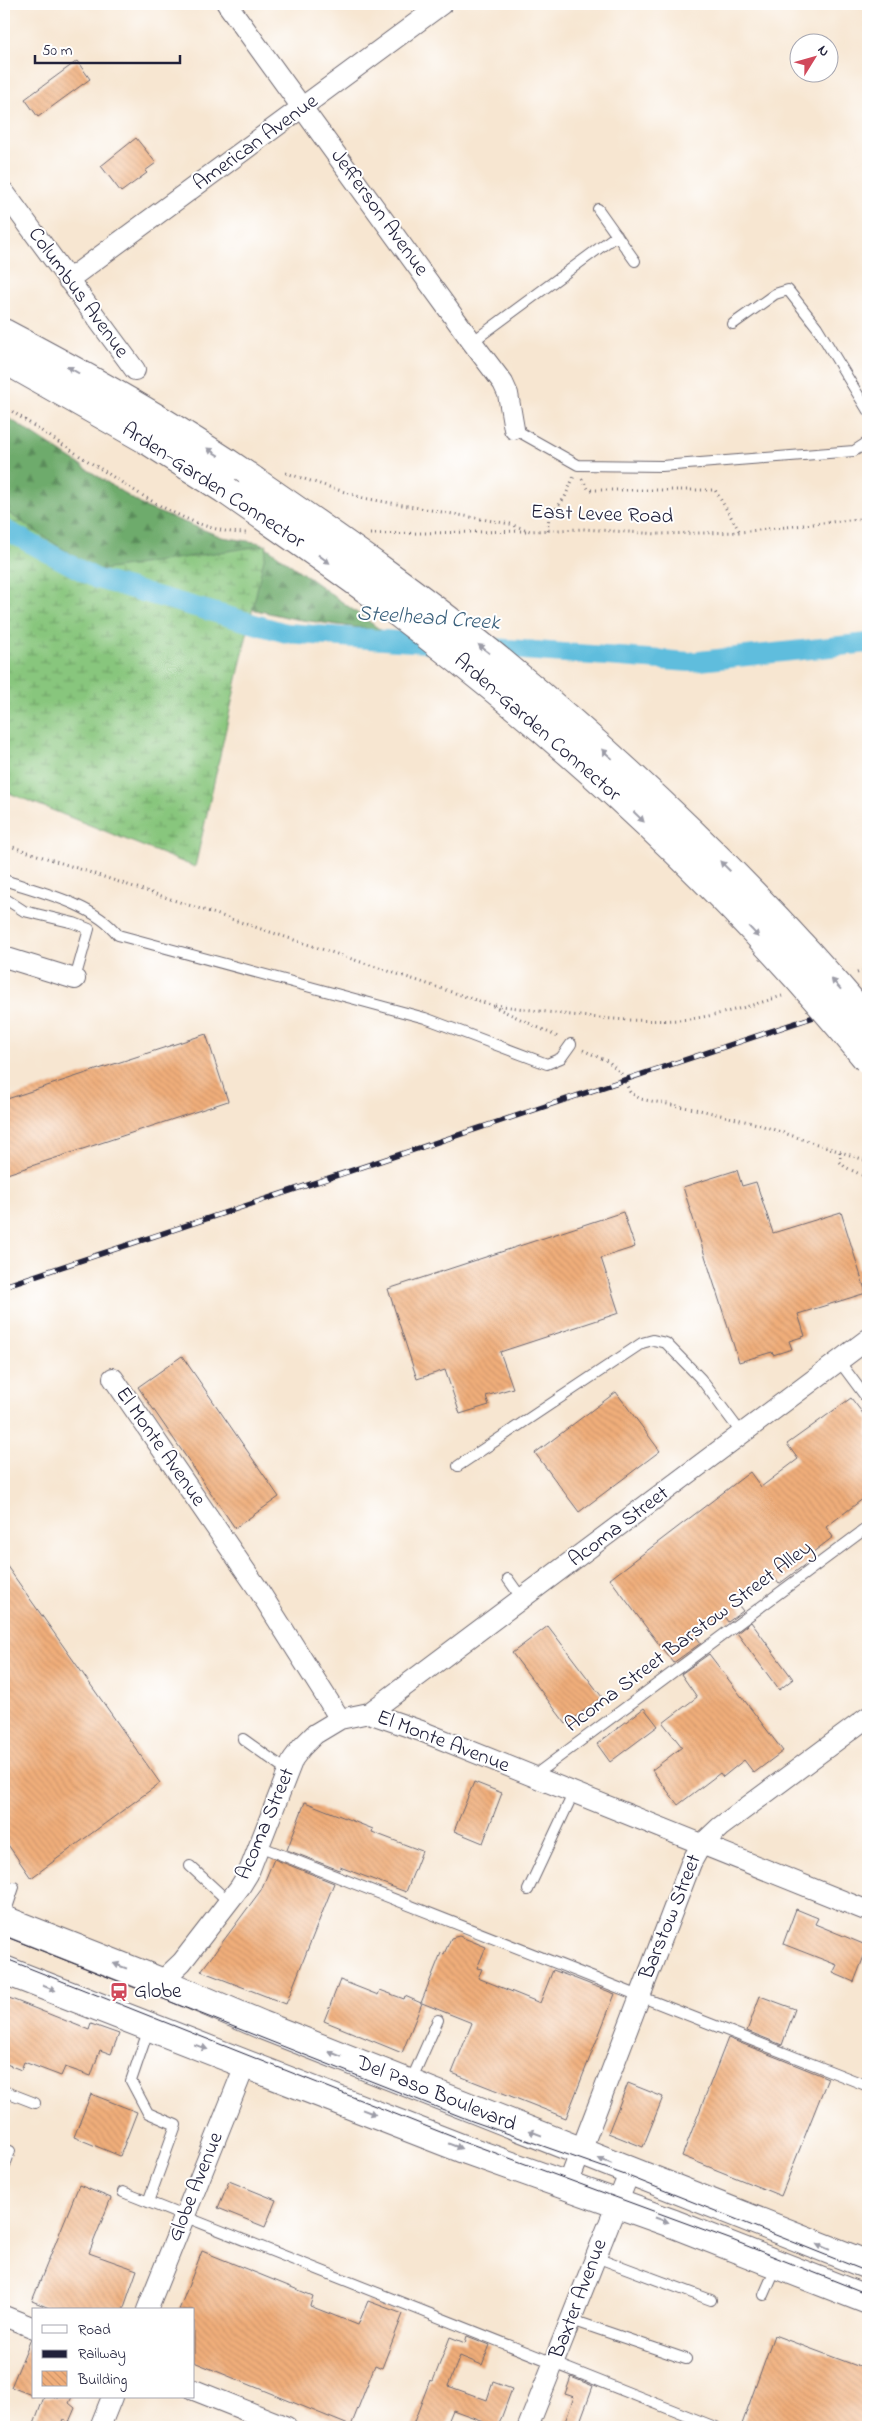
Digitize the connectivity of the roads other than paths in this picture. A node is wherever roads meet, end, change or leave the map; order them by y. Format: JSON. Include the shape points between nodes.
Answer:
{"nodes":[{"id":1,"x":227,"y":4,"type":"edge"},
{"id":2,"x":442,"y":4,"type":"edge"},
{"id":3,"x":303,"y":108,"type":"junction"},
{"id":4,"x":4,"y":192,"type":"edge"},
{"id":5,"x":598,"y":209,"type":"dead end"},
{"id":6,"x":617,"y":236,"type":"junction"},
{"id":7,"x":635,"y":261,"type":"dead end"},
{"id":8,"x":68,"y":280,"type":"junction"},
{"id":9,"x":734,"y":324,"type":"dead end"},
{"id":10,"x":4,"y":333,"type":"edge"},
{"id":11,"x":472,"y":342,"type":"junction"},
{"id":12,"x":4,"y":359,"type":"edge"},
{"id":13,"x":135,"y":370,"type":"dead end"},
{"id":14,"x":868,"y":411,"type":"edge"},
{"id":15,"x":514,"y":429,"type":"joint"},
{"id":16,"x":868,"y":442,"type":"edge"},
{"id":17,"x":4,"y":880,"type":"edge"},
{"id":18,"x":4,"y":898,"type":"edge"},
{"id":19,"x":4,"y":957,"type":"edge"},
{"id":20,"x":75,"y":979,"type":"joint"},
{"id":21,"x":868,"y":1021,"type":"edge"},
{"id":22,"x":571,"y":1044,"type":"dead end"},
{"id":23,"x":868,"y":1060,"type":"edge"},
{"id":24,"x":868,"y":1339,"type":"edge"},
{"id":25,"x":839,"y":1361,"type":"junction"},
{"id":26,"x":113,"y":1378,"type":"dead end"},
{"id":27,"x":868,"y":1400,"type":"edge"},
{"id":28,"x":742,"y":1434,"type":"junction"},
{"id":29,"x":458,"y":1466,"type":"dead end"},
{"id":30,"x":868,"y":1527,"type":"edge"},
{"id":31,"x":508,"y":1579,"type":"dead end"},
{"id":32,"x":523,"y":1600,"type":"junction"},
{"id":33,"x":369,"y":1713,"type":"junction"},
{"id":34,"x":868,"y":1717,"type":"edge"},
{"id":35,"x":340,"y":1719,"type":"junction"},
{"id":36,"x":243,"y":1739,"type":"dead end"},
{"id":37,"x":288,"y":1772,"type":"junction"},
{"id":38,"x":532,"y":1777,"type":"junction"},
{"id":39,"x":573,"y":1794,"type":"junction"},
{"id":40,"x":701,"y":1845,"type":"junction"},
{"id":41,"x":259,"y":1846,"type":"junction"},
{"id":42,"x":190,"y":1866,"type":"dead end"},
{"id":43,"x":14,"y":1887,"type":"dead end"},
{"id":44,"x":528,"y":1890,"type":"dead end"},
{"id":45,"x":228,"y":1902,"type":"junction"},
{"id":46,"x":868,"y":1911,"type":"edge"},
{"id":47,"x":4,"y":1919,"type":"edge"},
{"id":48,"x":4,"y":1970,"type":"edge"},
{"id":49,"x":161,"y":1982,"type":"junction"},
{"id":50,"x":639,"y":1995,"type":"junction"},
{"id":51,"x":438,"y":2020,"type":"dead end"},
{"id":52,"x":149,"y":2028,"type":"junction"},
{"id":53,"x":246,"y":2064,"type":"junction"},
{"id":54,"x":410,"y":2084,"type":"junction"},
{"id":55,"x":868,"y":2086,"type":"edge"},
{"id":56,"x":4,"y":2091,"type":"edge"},
{"id":57,"x":35,"y":2104,"type":"dead end"},
{"id":58,"x":10,"y":2151,"type":"dead end"},
{"id":59,"x":581,"y":2151,"type":"junction"},
{"id":60,"x":4,"y":2168,"type":"edge"},
{"id":61,"x":630,"y":2171,"type":"junction"},
{"id":62,"x":567,"y":2187,"type":"junction"},
{"id":63,"x":123,"y":2192,"type":"dead end"},
{"id":64,"x":148,"y":2202,"type":"junction"},
{"id":65,"x":616,"y":2204,"type":"junction"},
{"id":66,"x":184,"y":2217,"type":"junction"},
{"id":67,"x":596,"y":2258,"type":"junction"},
{"id":68,"x":778,"y":2264,"type":"junction"},
{"id":69,"x":868,"y":2265,"type":"edge"},
{"id":70,"x":764,"y":2295,"type":"dead end"},
{"id":71,"x":710,"y":2300,"type":"dead end"},
{"id":72,"x":868,"y":2300,"type":"edge"},
{"id":73,"x":148,"y":2308,"type":"edge"},
{"id":74,"x":4,"y":2316,"type":"edge"},
{"id":75,"x":572,"y":2320,"type":"junction"},
{"id":76,"x":32,"y":2327,"type":"edge"},
{"id":77,"x":686,"y":2359,"type":"dead end"},
{"id":78,"x":554,"y":2364,"type":"junction"},
{"id":79,"x":195,"y":2390,"type":"edge"},
{"id":80,"x":112,"y":2398,"type":"edge"},
{"id":81,"x":100,"y":2427,"type":"edge"},
{"id":82,"x":288,"y":2427,"type":"edge"},
{"id":83,"x":528,"y":2427,"type":"edge"},
{"id":84,"x":715,"y":2427,"type":"edge"}],
"edges":[{"from":1,"to":3,"type":"street","name":"Jefferson Avenue"},
{"from":2,"to":3,"type":"street","name":"American Avenue"},
{"from":3,"to":8,"type":"street","name":"American Avenue"},
{"from":3,"to":11,"type":"street","name":"Jefferson Avenue"},
{"from":4,"to":8,"type":"street","name":"Columbus Avenue"},
{"from":5,"to":6,"type":"lane"},
{"from":6,"to":7,"type":"lane"},
{"from":6,"to":11,"type":"lane"},
{"from":8,"to":13,"type":"street","name":"Columbus Avenue"},
{"from":9,"to":14,"type":"lane","via":[[776,294],[788,290],[817,326]]},
{"from":21,"to":10,"type":"main road","name":"Arden-Garden Connector","one_way":true,"bridge":true,"via":[[735,876],[651,794],[550,703],[400,584],[212,451]]},
{"from":11,"to":15,"type":"street","name":"Jefferson Avenue","via":[[503,383]]},
{"from":12,"to":23,"type":"main road","name":"Arden-Garden Connector","one_way":true,"bridge":true,"via":[[147,440],[227,491],[389,606],[474,673],[559,744],[661,838],[739,915]]},
{"from":15,"to":16,"type":"lane","via":[[578,466],[662,466],[854,451]]},
{"from":17,"to":22,"type":"lane","via":[[90,912],[112,926],[118,935],[425,1018],[547,1064],[561,1058]]},
{"from":18,"to":20,"type":"lane","via":[[24,911],[74,923],[89,930]]},
{"from":19,"to":20,"type":"street"},
{"from":24,"to":25,"type":"street","name":"Acoma Street"},
{"from":25,"to":27,"type":"lane"},
{"from":25,"to":28,"type":"street","name":"Acoma Street"},
{"from":26,"to":35,"type":"street","name":"El Monte Avenue","via":[[258,1589]]},
{"from":28,"to":29,"type":"lane","via":[[701,1379],[666,1343],[653,1340],[642,1343]]},
{"from":28,"to":32,"type":"street","name":"Acoma Street"},
{"from":30,"to":38,"type":"lane","name":"Acoma Street Barstow Street Alley"},
{"from":31,"to":32,"type":"lane"},
{"from":32,"to":33,"type":"street","name":"Acoma Street"},
{"from":33,"to":35,"type":"street","name":"El Monte Avenue"},
{"from":33,"to":38,"type":"street","name":"El Monte Avenue"},
{"from":34,"to":40,"type":"street","name":"Barstow Street","via":[[720,1827]]},
{"from":35,"to":37,"type":"street","name":"Acoma Street","via":[[315,1734],[302,1747]]},
{"from":36,"to":37,"type":"lane"},
{"from":37,"to":41,"type":"street","name":"Acoma Street"},
{"from":38,"to":39,"type":"street","name":"El Monte Avenue"},
{"from":39,"to":40,"type":"street","name":"El Monte Avenue"},
{"from":39,"to":44,"type":"lane"},
{"from":40,"to":46,"type":"street","name":"El Monte Avenue"},
{"from":40,"to":50,"type":"street","name":"Barstow Street"},
{"from":41,"to":45,"type":"street","name":"Acoma Street","via":[[248,1874]]},
{"from":41,"to":50,"type":"lane"},
{"from":42,"to":45,"type":"lane"},
{"from":43,"to":47,"type":"lane"},
{"from":45,"to":49,"type":"street","name":"Acoma Street","via":[[182,1962]]},
{"from":49,"to":47,"type":"main road","name":"Del Paso Boulevard","one_way":true},
{"from":48,"to":52,"type":"main road","name":"Del Paso Boulevard","one_way":true},
{"from":54,"to":49,"type":"main road","name":"Del Paso Boulevard","one_way":true},
{"from":50,"to":55,"type":"lane"},
{"from":50,"to":59,"type":"street","name":"Barstow Street"},
{"from":51,"to":54,"type":"lane"},
{"from":52,"to":53,"type":"main road","name":"Del Paso Boulevard","one_way":true},
{"from":52,"to":64,"type":"lane","via":[[131,2082],[148,2113],[176,2125]]},
{"from":53,"to":62,"type":"main road","name":"Del Paso Boulevard","one_way":true},
{"from":53,"to":66,"type":"street","name":"Globe Avenue"},
{"from":59,"to":54,"type":"main road","name":"Del Paso Boulevard","one_way":true},
{"from":56,"to":57,"type":"lane"},
{"from":58,"to":60,"type":"lane"},
{"from":61,"to":59,"type":"main road","name":"Del Paso Boulevard","one_way":true},
{"from":59,"to":62,"type":"street","name":"Barstow Street"},
{"from":61,"to":65,"type":"street","name":"Baxter Avenue"},
{"from":69,"to":61,"type":"main road","name":"Del Paso Boulevard","one_way":true},
{"from":62,"to":65,"type":"main road","name":"Del Paso Boulevard"},
{"from":63,"to":64,"type":"lane"},
{"from":64,"to":66,"type":"lane"},
{"from":65,"to":67,"type":"street","name":"Baxter Avenue"},
{"from":65,"to":68,"type":"main road","name":"Del Paso Boulevard","one_way":true},
{"from":66,"to":73,"type":"street","name":"Globe Avenue"},
{"from":66,"to":78,"type":"lane"},
{"from":67,"to":71,"type":"lane"},
{"from":67,"to":75,"type":"street","name":"Baxter Avenue"},
{"from":68,"to":70,"type":"lane"},
{"from":68,"to":72,"type":"main road","name":"Del Paso Boulevard"},
{"from":74,"to":76,"type":"street"},
{"from":75,"to":77,"type":"lane"},
{"from":75,"to":78,"type":"street","name":"Baxter Avenue"},
{"from":78,"to":83,"type":"street","name":"Baxter Avenue"},
{"from":78,"to":84,"type":"lane"},
{"from":79,"to":82,"type":"street"},
{"from":80,"to":81,"type":"street"}]}
